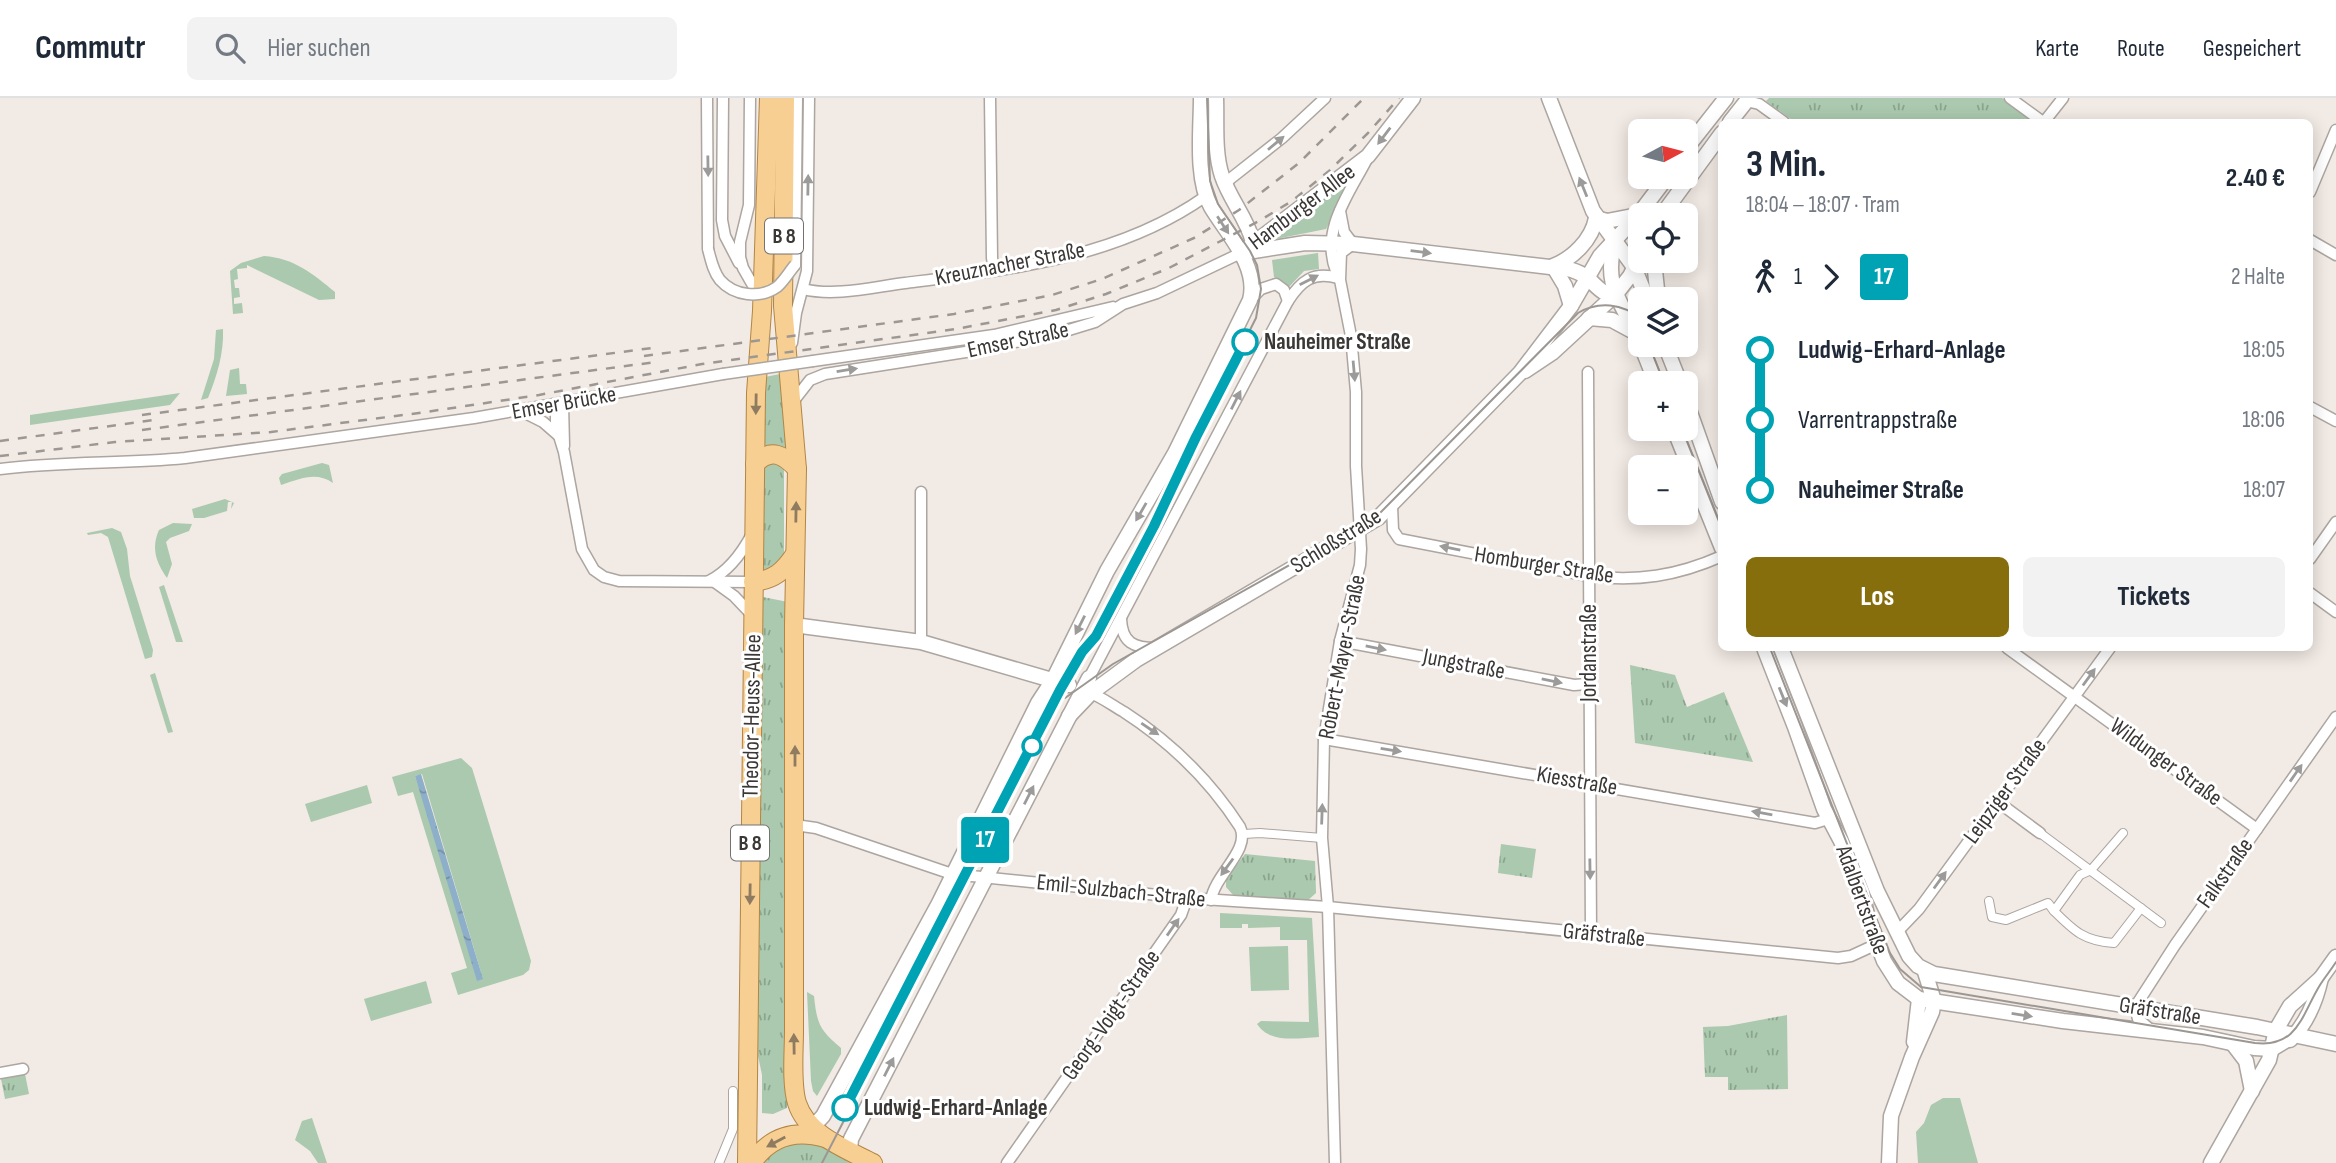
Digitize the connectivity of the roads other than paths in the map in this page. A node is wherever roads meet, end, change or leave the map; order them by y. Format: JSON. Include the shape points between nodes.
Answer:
{"nodes":[{"id":1,"x":707,"y":98,"type":"edge"},
{"id":2,"x":723,"y":98,"type":"edge"},
{"id":3,"x":750,"y":98,"type":"edge"},
{"id":4,"x":769,"y":98,"type":"edge"},
{"id":5,"x":785,"y":98,"type":"edge"},
{"id":6,"x":797,"y":98,"type":"edge"},
{"id":7,"x":810,"y":98,"type":"edge"},
{"id":8,"x":990,"y":98,"type":"edge"},
{"id":9,"x":1201,"y":98,"type":"edge"},
{"id":10,"x":1216,"y":98,"type":"edge"},
{"id":11,"x":1325,"y":98,"type":"edge"},
{"id":12,"x":1413,"y":98,"type":"edge"},
{"id":13,"x":1549,"y":98,"type":"edge"},
{"id":14,"x":1726,"y":98,"type":"edge"},
{"id":15,"x":2010,"y":98,"type":"edge"},
{"id":16,"x":2063,"y":98,"type":"edge"},
{"id":17,"x":1747,"y":100,"type":"edge"},
{"id":18,"x":1732,"y":119,"type":"edge"},
{"id":19,"x":1780,"y":119,"type":"edge"},
{"id":20,"x":2040,"y":119,"type":"edge"},
{"id":21,"x":2046,"y":119,"type":"edge"},
{"id":22,"x":2336,"y":130,"type":"edge"},
{"id":23,"x":1698,"y":134,"type":"edge"},
{"id":24,"x":1718,"y":138,"type":"edge"},
{"id":25,"x":1368,"y":156,"type":"junction"},
{"id":26,"x":1225,"y":185,"type":"junction"},
{"id":27,"x":2313,"y":185,"type":"edge"},
{"id":28,"x":1658,"y":189,"type":"edge"},
{"id":29,"x":1206,"y":196,"type":"junction"},
{"id":30,"x":1647,"y":203,"type":"edge"},
{"id":31,"x":1671,"y":203,"type":"edge"},
{"id":32,"x":1340,"y":211,"type":"junction"},
{"id":33,"x":1628,"y":217,"type":"edge"},
{"id":34,"x":1596,"y":218,"type":"junction"},
{"id":35,"x":1628,"y":226,"type":"edge"},
{"id":36,"x":1615,"y":241,"type":"junction"},
{"id":37,"x":1253,"y":242,"type":"junction"},
{"id":38,"x":2313,"y":242,"type":"edge"},
{"id":39,"x":1330,"y":243,"type":"junction"},
{"id":40,"x":1353,"y":244,"type":"junction"},
{"id":41,"x":1241,"y":253,"type":"junction"},
{"id":42,"x":1628,"y":253,"type":"edge"},
{"id":43,"x":2336,"y":255,"type":"edge"},
{"id":44,"x":1553,"y":267,"type":"junction"},
{"id":45,"x":1628,"y":267,"type":"edge"},
{"id":46,"x":743,"y":268,"type":"junction"},
{"id":47,"x":994,"y":270,"type":"junction"},
{"id":48,"x":1631,"y":273,"type":"edge"},
{"id":49,"x":1610,"y":276,"type":"junction"},
{"id":50,"x":1587,"y":277,"type":"junction"},
{"id":51,"x":1339,"y":279,"type":"junction"},
{"id":52,"x":803,"y":289,"type":"junction"},
{"id":53,"x":1616,"y":295,"type":"junction"},
{"id":54,"x":1250,"y":300,"type":"junction"},
{"id":55,"x":1287,"y":301,"type":"junction"},
{"id":56,"x":1123,"y":304,"type":"junction"},
{"id":57,"x":1571,"y":306,"type":"junction"},
{"id":58,"x":762,"y":311,"type":"junction"},
{"id":59,"x":1589,"y":318,"type":"junction"},
{"id":60,"x":1628,"y":318,"type":"edge"},
{"id":61,"x":1628,"y":332,"type":"edge"},
{"id":62,"x":1588,"y":372,"type":"dead end"},
{"id":63,"x":1521,"y":373,"type":"junction"},
{"id":64,"x":789,"y":374,"type":"junction"},
{"id":65,"x":792,"y":403,"type":"junction"},
{"id":66,"x":562,"y":404,"type":"junction"},
{"id":67,"x":2313,"y":409,"type":"edge"},
{"id":68,"x":521,"y":411,"type":"junction"},
{"id":69,"x":2336,"y":421,"type":"edge"},
{"id":70,"x":558,"y":435,"type":"junction"},
{"id":71,"x":1698,"y":435,"type":"edge"},
{"id":72,"x":1679,"y":441,"type":"edge"},
{"id":73,"x":564,"y":452,"type":"junction"},
{"id":74,"x":755,"y":464,"type":"junction"},
{"id":75,"x":0,"y":469,"type":"edge"},
{"id":76,"x":797,"y":469,"type":"junction"},
{"id":77,"x":1718,"y":491,"type":"edge"},
{"id":78,"x":921,"y":492,"type":"dead end"},
{"id":79,"x":1392,"y":506,"type":"junction"},
{"id":80,"x":2336,"y":522,"type":"edge"},
{"id":81,"x":1717,"y":526,"type":"edge"},
{"id":82,"x":754,"y":529,"type":"junction"},
{"id":83,"x":1359,"y":530,"type":"junction"},
{"id":84,"x":795,"y":554,"type":"junction"},
{"id":85,"x":2313,"y":555,"type":"edge"},
{"id":86,"x":1718,"y":557,"type":"edge"},
{"id":87,"x":1589,"y":576,"type":"junction"},
{"id":88,"x":710,"y":582,"type":"junction"},
{"id":89,"x":753,"y":582,"type":"junction"},
{"id":90,"x":2313,"y":595,"type":"edge"},
{"id":91,"x":2336,"y":612,"type":"edge"},
{"id":92,"x":753,"y":616,"type":"junction"},
{"id":93,"x":1121,"y":618,"type":"junction"},
{"id":94,"x":794,"y":625,"type":"junction"},
{"id":95,"x":1340,"y":641,"type":"junction"},
{"id":96,"x":921,"y":642,"type":"junction"},
{"id":97,"x":1156,"y":648,"type":"junction"},
{"id":98,"x":1765,"y":651,"type":"edge"},
{"id":99,"x":1782,"y":651,"type":"edge"},
{"id":100,"x":2011,"y":651,"type":"edge"},
{"id":101,"x":2108,"y":651,"type":"edge"},
{"id":102,"x":1053,"y":680,"type":"junction"},
{"id":103,"x":1588,"y":684,"type":"junction"},
{"id":104,"x":1083,"y":687,"type":"junction"},
{"id":105,"x":2075,"y":696,"type":"junction"},
{"id":106,"x":1038,"y":703,"type":"junction"},
{"id":107,"x":2336,"y":717,"type":"edge"},
{"id":108,"x":1324,"y":739,"type":"junction"},
{"id":109,"x":1589,"y":784,"type":"junction"},
{"id":110,"x":1836,"y":787,"type":"junction"},
{"id":111,"x":1819,"y":792,"type":"junction"},
{"id":112,"x":1998,"y":802,"type":"junction"},
{"id":113,"x":1828,"y":818,"type":"junction"},
{"id":114,"x":795,"y":825,"type":"junction"},
{"id":115,"x":2256,"y":829,"type":"junction"},
{"id":116,"x":2040,"y":832,"type":"joint"},
{"id":117,"x":2123,"y":832,"type":"dead end"},
{"id":118,"x":1244,"y":834,"type":"junction"},
{"id":119,"x":1322,"y":838,"type":"junction"},
{"id":120,"x":2091,"y":870,"type":"junction"},
{"id":121,"x":952,"y":874,"type":"junction"},
{"id":122,"x":986,"y":877,"type":"junction"},
{"id":123,"x":1187,"y":898,"type":"junction"},
{"id":124,"x":1211,"y":900,"type":"junction"},
{"id":125,"x":1989,"y":901,"type":"dead end"},
{"id":126,"x":1328,"y":907,"type":"junction"},
{"id":127,"x":2141,"y":908,"type":"junction"},
{"id":128,"x":2054,"y":911,"type":"junction"},
{"id":129,"x":2161,"y":923,"type":"dead end"},
{"id":130,"x":1897,"y":932,"type":"junction"},
{"id":131,"x":1591,"y":934,"type":"junction"},
{"id":132,"x":1877,"y":944,"type":"junction"},
{"id":133,"x":2336,"y":957,"type":"edge"},
{"id":134,"x":1925,"y":972,"type":"junction"},
{"id":135,"x":2321,"y":978,"type":"junction"},
{"id":136,"x":1959,"y":979,"type":"junction"},
{"id":137,"x":1928,"y":996,"type":"junction"},
{"id":138,"x":2135,"y":1007,"type":"junction"},
{"id":139,"x":2152,"y":1030,"type":"junction"},
{"id":140,"x":2276,"y":1030,"type":"junction"},
{"id":141,"x":2295,"y":1035,"type":"junction"},
{"id":142,"x":2234,"y":1044,"type":"junction"},
{"id":143,"x":2336,"y":1044,"type":"edge"},
{"id":144,"x":2270,"y":1055,"type":"junction"},
{"id":145,"x":23,"y":1069,"type":"dead end"},
{"id":146,"x":0,"y":1073,"type":"edge"},
{"id":147,"x":733,"y":1091,"type":"dead end"},
{"id":148,"x":2252,"y":1091,"type":"junction"},
{"id":149,"x":814,"y":1130,"type":"junction"},
{"id":150,"x":850,"y":1150,"type":"junction"},
{"id":151,"x":719,"y":1163,"type":"edge"},
{"id":152,"x":750,"y":1163,"type":"edge"},
{"id":153,"x":873,"y":1163,"type":"edge"},
{"id":154,"x":1007,"y":1163,"type":"edge"},
{"id":155,"x":1335,"y":1163,"type":"edge"},
{"id":156,"x":1889,"y":1163,"type":"edge"},
{"id":157,"x":2211,"y":1163,"type":"edge"}],
"edges":[{"from":1,"to":6,"type":"street","one_way":true,"bridge":true,"via":[[708,249],[719,279],[741,293],[761,294],[777,287],[795,265]]},
{"from":2,"to":46,"type":"street","name":"Theodor-Heuss-Allee","via":[[722,220],[728,243]]},
{"from":3,"to":46,"type":"street","name":"Theodor-Heuss-Allee","via":[[749,205],[740,248]]},
{"from":4,"to":58,"type":"main road","name":"Theodor-Heuss-Allee","number":"B 8"},
{"from":5,"to":64,"type":"main road","name":"Theodor-Heuss-Allee","number":"B 8","via":[[782,306]]},
{"from":52,"to":7,"type":"street","name":"Theodor-Heuss-Allee","one_way":true},
{"from":8,"to":47,"type":"street"},
{"from":9,"to":29,"type":"street"},
{"from":10,"to":26,"type":"street","via":[[1218,154]]},
{"from":26,"to":11,"type":"street","one_way":true},
{"from":12,"to":25,"type":"street","name":"Hamburger Allee","one_way":true},
{"from":34,"to":13,"type":"street","one_way":true},
{"from":14,"to":23,"type":"street"},
{"from":15,"to":20,"type":"street"},
{"from":16,"to":21,"type":"street"},
{"from":17,"to":18,"type":"street"},
{"from":17,"to":19,"type":"street"},
{"from":22,"to":27,"type":"street"},
{"from":24,"to":31,"type":"street"},
{"from":25,"to":32,"type":"street","name":"Hamburger Allee"},
{"from":25,"to":37,"type":"street","name":"Hamburger Allee"},
{"from":26,"to":37,"type":"street"},
{"from":28,"to":30,"type":"street","name":"Schloßstraße"},
{"from":29,"to":41,"type":"street","one_way":true},
{"from":29,"to":47,"type":"street","name":"Kreuznacher Straße","via":[[1120,240],[1039,264]]},
{"from":32,"to":39,"type":"street","name":"Hamburger Allee"},
{"from":32,"to":40,"type":"street","name":"Hamburger Allee","via":[[1344,232]]},
{"from":33,"to":34,"type":"street"},
{"from":34,"to":36,"type":"street"},
{"from":34,"to":44,"type":"street","via":[[1576,251]]},
{"from":35,"to":36,"type":"street","name":"Schloßstraße"},
{"from":36,"to":42,"type":"street"},
{"from":36,"to":49,"type":"street"},
{"from":36,"to":50,"type":"street","name":"Schloßstraße"},
{"from":37,"to":41,"type":"street","name":"Hamburger Allee"},
{"from":38,"to":43,"type":"street"},
{"from":39,"to":40,"type":"street"},
{"from":39,"to":41,"type":"street"},
{"from":39,"to":51,"type":"street","name":"Robert-Mayer-Straße"},
{"from":40,"to":44,"type":"street","one_way":true},
{"from":40,"to":51,"type":"street","name":"Robert-Mayer-Straße","via":[[1341,253]]},
{"from":41,"to":54,"type":"street","name":"Hamburger Allee","via":[[1252,282]]},
{"from":41,"to":56,"type":"street","name":"Emser Straße","via":[[1166,290]]},
{"from":44,"to":50,"type":"street"},
{"from":44,"to":57,"type":"street"},
{"from":45,"to":49,"type":"street"},
{"from":46,"to":58,"type":"street","name":"Theodor-Heuss-Allee","via":[[755,286]]},
{"from":47,"to":52,"type":"street","name":"Kreuznacher Straße","via":[[862,289]]},
{"from":48,"to":53,"type":"street","name":"Schloßstraße"},
{"from":49,"to":50,"type":"street"},
{"from":49,"to":53,"type":"street"},
{"from":50,"to":53,"type":"street","via":[[1607,295]]},
{"from":50,"to":57,"type":"street","name":"Schloßstraße"},
{"from":55,"to":51,"type":"street","one_way":true,"via":[[1306,279],[1323,275]]},
{"from":51,"to":83,"type":"street","name":"Robert-Mayer-Straße","one_way":true,"via":[[1352,336]]},
{"from":52,"to":64,"type":"street","name":"Theodor-Heuss-Allee"},
{"from":53,"to":59,"type":"street","name":"Schloßstraße"},
{"from":53,"to":60,"type":"street"},
{"from":54,"to":55,"type":"street","name":"Hamburger Allee","via":[[1261,289],[1276,284]]},
{"from":54,"to":102,"type":"street","one_way":true,"via":[[1175,453],[1107,571]]},
{"from":93,"to":55,"type":"street","one_way":true},
{"from":65,"to":56,"type":"street","name":"Emser Straße","one_way":true,"via":[[810,380],[825,374],[1059,333],[1095,322]]},
{"from":56,"to":66,"type":"street","name":"Emser Brücke","bridge":true,"via":[[994,335],[705,376]]},
{"from":57,"to":63,"type":"street","name":"Schloßstraße"},
{"from":58,"to":74,"type":"main road","name":"Theodor-Heuss-Allee","number":"B 8","one_way":true},
{"from":59,"to":61,"type":"street","via":[[1612,320]]},
{"from":59,"to":63,"type":"street","name":"Schloßstraße","via":[[1552,353]]},
{"from":62,"to":87,"type":"street","name":"Jordanstraße"},
{"from":63,"to":79,"type":"street","name":"Schloßstraße"},
{"from":64,"to":65,"type":"main road","name":"Theodor-Heuss-Allee","number":"B 8"},
{"from":65,"to":76,"type":"main road","name":"Theodor-Heuss-Allee","number":"B 8"},
{"from":66,"to":68,"type":"street","name":"Emser Brücke"},
{"from":66,"to":70,"type":"street","via":[[556,415]]},
{"from":66,"to":73,"type":"street"},
{"from":67,"to":69,"type":"street"},
{"from":68,"to":70,"type":"street"},
{"from":68,"to":75,"type":"street","name":"Emser Brücke","via":[[186,458]]},
{"from":70,"to":73,"type":"street"},
{"from":71,"to":77,"type":"street"},
{"from":72,"to":81,"type":"street"},
{"from":73,"to":88,"type":"street","via":[[582,549],[590,566],[613,581]]},
{"from":74,"to":76,"type":"main road","via":[[765,455],[778,453]]},
{"from":74,"to":82,"type":"main road","name":"Theodor-Heuss-Allee","number":"B 8"},
{"from":84,"to":76,"type":"main road","name":"Theodor-Heuss-Allee","number":"B 8","one_way":true},
{"from":78,"to":96,"type":"street"},
{"from":79,"to":83,"type":"street","name":"Schloßstraße"},
{"from":87,"to":79,"type":"street","name":"Homburger Straße","one_way":true,"via":[[1399,538],[1393,530]]},
{"from":80,"to":85,"type":"street"},
{"from":82,"to":88,"type":"street","via":[[746,547]]},
{"from":82,"to":89,"type":"main road","name":"Theodor-Heuss-Allee","number":"B 8"},
{"from":83,"to":95,"type":"street","name":"Robert-Mayer-Straße","via":[[1360,565]]},
{"from":83,"to":97,"type":"street","name":"Schloßstraße"},
{"from":84,"to":89,"type":"main road","via":[[779,574]]},
{"from":84,"to":94,"type":"main road","name":"Theodor-Heuss-Allee","number":"B 8"},
{"from":86,"to":87,"type":"street","name":"Homburger Straße","via":[[1664,576]]},
{"from":87,"to":103,"type":"street","name":"Jordanstraße"},
{"from":88,"to":89,"type":"street"},
{"from":88,"to":92,"type":"street","via":[[729,592]]},
{"from":89,"to":92,"type":"main road","name":"Theodor-Heuss-Allee","number":"B 8"},
{"from":90,"to":91,"type":"street"},
{"from":92,"to":152,"type":"main road","name":"Theodor-Heuss-Allee","number":"B 8","one_way":true},
{"from":93,"to":97,"type":"street","via":[[1121,631],[1128,640],[1141,648]]},
{"from":93,"to":104,"type":"street"},
{"from":94,"to":96,"type":"street"},
{"from":114,"to":94,"type":"main road","name":"Theodor-Heuss-Allee","number":"B 8","one_way":true},
{"from":95,"to":103,"type":"street","name":"Jungstraße","one_way":true},
{"from":95,"to":108,"type":"street","name":"Robert-Mayer-Straße"},
{"from":96,"to":102,"type":"street"},
{"from":97,"to":104,"type":"street","name":"Schloßstraße"},
{"from":98,"to":111,"type":"street","name":"Adalbertstraße","one_way":true},
{"from":99,"to":110,"type":"street","name":"Adalbertstraße"},
{"from":100,"to":105,"type":"street","name":"Wildunger Straße"},
{"from":105,"to":101,"type":"street","name":"Leipziger Straße","one_way":true},
{"from":102,"to":104,"type":"street"},
{"from":102,"to":106,"type":"street"},
{"from":103,"to":109,"type":"street","name":"Jordanstraße"},
{"from":104,"to":106,"type":"street","name":"Schloßstraße"},
{"from":104,"to":118,"type":"street","one_way":true,"via":[[1157,733],[1211,786]]},
{"from":122,"to":104,"type":"street","name":"Schloßstraße","one_way":true},
{"from":105,"to":112,"type":"street","name":"Leipziger Straße"},
{"from":105,"to":115,"type":"street","name":"Wildunger Straße"},
{"from":106,"to":121,"type":"street"},
{"from":115,"to":107,"type":"street","name":"Falkstraße","one_way":true},
{"from":108,"to":109,"type":"street","name":"Kiesstraße","one_way":true},
{"from":119,"to":108,"type":"street","name":"Robert-Mayer-Straße","one_way":true},
{"from":113,"to":109,"type":"street","name":"Kiesstraße","one_way":true,"via":[[1815,823]]},
{"from":109,"to":131,"type":"street","name":"Jordanstraße","one_way":true},
{"from":110,"to":111,"type":"street","via":[[1829,797]]},
{"from":110,"to":130,"type":"street","name":"Adalbertstraße"},
{"from":111,"to":113,"type":"street","name":"Adalbertstraße"},
{"from":112,"to":116,"type":"street"},
{"from":130,"to":112,"type":"street","name":"Leipziger Straße","one_way":true},
{"from":113,"to":132,"type":"street","name":"Adalbertstraße","via":[[1862,892]]},
{"from":114,"to":121,"type":"street","name":"Emil-Sulzbach-Straße"},
{"from":149,"to":114,"type":"main road","name":"Theodor-Heuss-Allee","number":"B 8","one_way":true,"via":[[797,1104],[795,1076]]},
{"from":115,"to":138,"type":"street","name":"Falkstraße"},
{"from":116,"to":120,"type":"street"},
{"from":117,"to":120,"type":"street"},
{"from":118,"to":119,"type":"street"},
{"from":118,"to":124,"type":"street","one_way":true,"via":[[1239,850],[1214,886]]},
{"from":119,"to":126,"type":"street","name":"Robert-Mayer-Straße"},
{"from":120,"to":127,"type":"street"},
{"from":120,"to":128,"type":"street","via":[[2080,875]]},
{"from":121,"to":122,"type":"street","name":"Emil-Sulzbach-Straße"},
{"from":121,"to":149,"type":"street"},
{"from":122,"to":123,"type":"street","name":"Emil-Sulzbach-Straße"},
{"from":150,"to":122,"type":"street","one_way":true,"via":[[851,1139]]},
{"from":123,"to":124,"type":"street","name":"Emil-Sulzbach-Straße"},
{"from":154,"to":123,"type":"street","name":"Georg-Voigt-Straße","one_way":true,"via":[[1181,915]]},
{"from":124,"to":126,"type":"street","name":"Emil-Sulzbach-Straße"},
{"from":125,"to":128,"type":"street","via":[[1992,917],[2006,920],[2048,903]]},
{"from":126,"to":131,"type":"street","name":"Gräfstraße"},
{"from":126,"to":155,"type":"street","name":"Robert-Mayer-Straße"},
{"from":127,"to":128,"type":"street","via":[[2114,943],[2081,936]]},
{"from":127,"to":129,"type":"street"},
{"from":130,"to":134,"type":"street","name":"Adalbertstraße","via":[[1913,962]]},
{"from":131,"to":132,"type":"street","name":"Gräfstraße","via":[[1838,958]]},
{"from":132,"to":137,"type":"street","name":"Adalbertstraße","via":[[1891,973],[1910,993]]},
{"from":133,"to":135,"type":"street"},
{"from":134,"to":136,"type":"street","name":"Gräfstraße"},
{"from":134,"to":137,"type":"street","name":"Adalbertstraße"},
{"from":135,"to":140,"type":"street","via":[[2290,1006]]},
{"from":135,"to":141,"type":"street"},
{"from":136,"to":137,"type":"street","name":"Gräfstraße","via":[[1941,981]]},
{"from":136,"to":138,"type":"street","name":"Gräfstraße"},
{"from":137,"to":139,"type":"street","name":"Gräfstraße","one_way":true,"via":[[2063,1021]]},
{"from":137,"to":156,"type":"street","via":[[1891,1116]]},
{"from":138,"to":139,"type":"street","via":[[2138,1019]]},
{"from":138,"to":140,"type":"street","name":"Gräfstraße"},
{"from":139,"to":142,"type":"street","name":"Gräfstraße"},
{"from":140,"to":141,"type":"street","name":"Gräfstraße"},
{"from":140,"to":144,"type":"street"},
{"from":141,"to":143,"type":"street","name":"Gräfstraße"},
{"from":141,"to":144,"type":"street"},
{"from":142,"to":144,"type":"street","name":"Gräfstraße"},
{"from":142,"to":148,"type":"street","via":[[2246,1061]]},
{"from":144,"to":148,"type":"street"},
{"from":145,"to":146,"type":"street"},
{"from":147,"to":151,"type":"street","via":[[735,1129]]},
{"from":148,"to":157,"type":"street"},
{"from":149,"to":150,"type":"main road"},
{"from":149,"to":152,"type":"main road","one_way":true,"via":[[772,1141]]},
{"from":150,"to":153,"type":"main road"}]}
